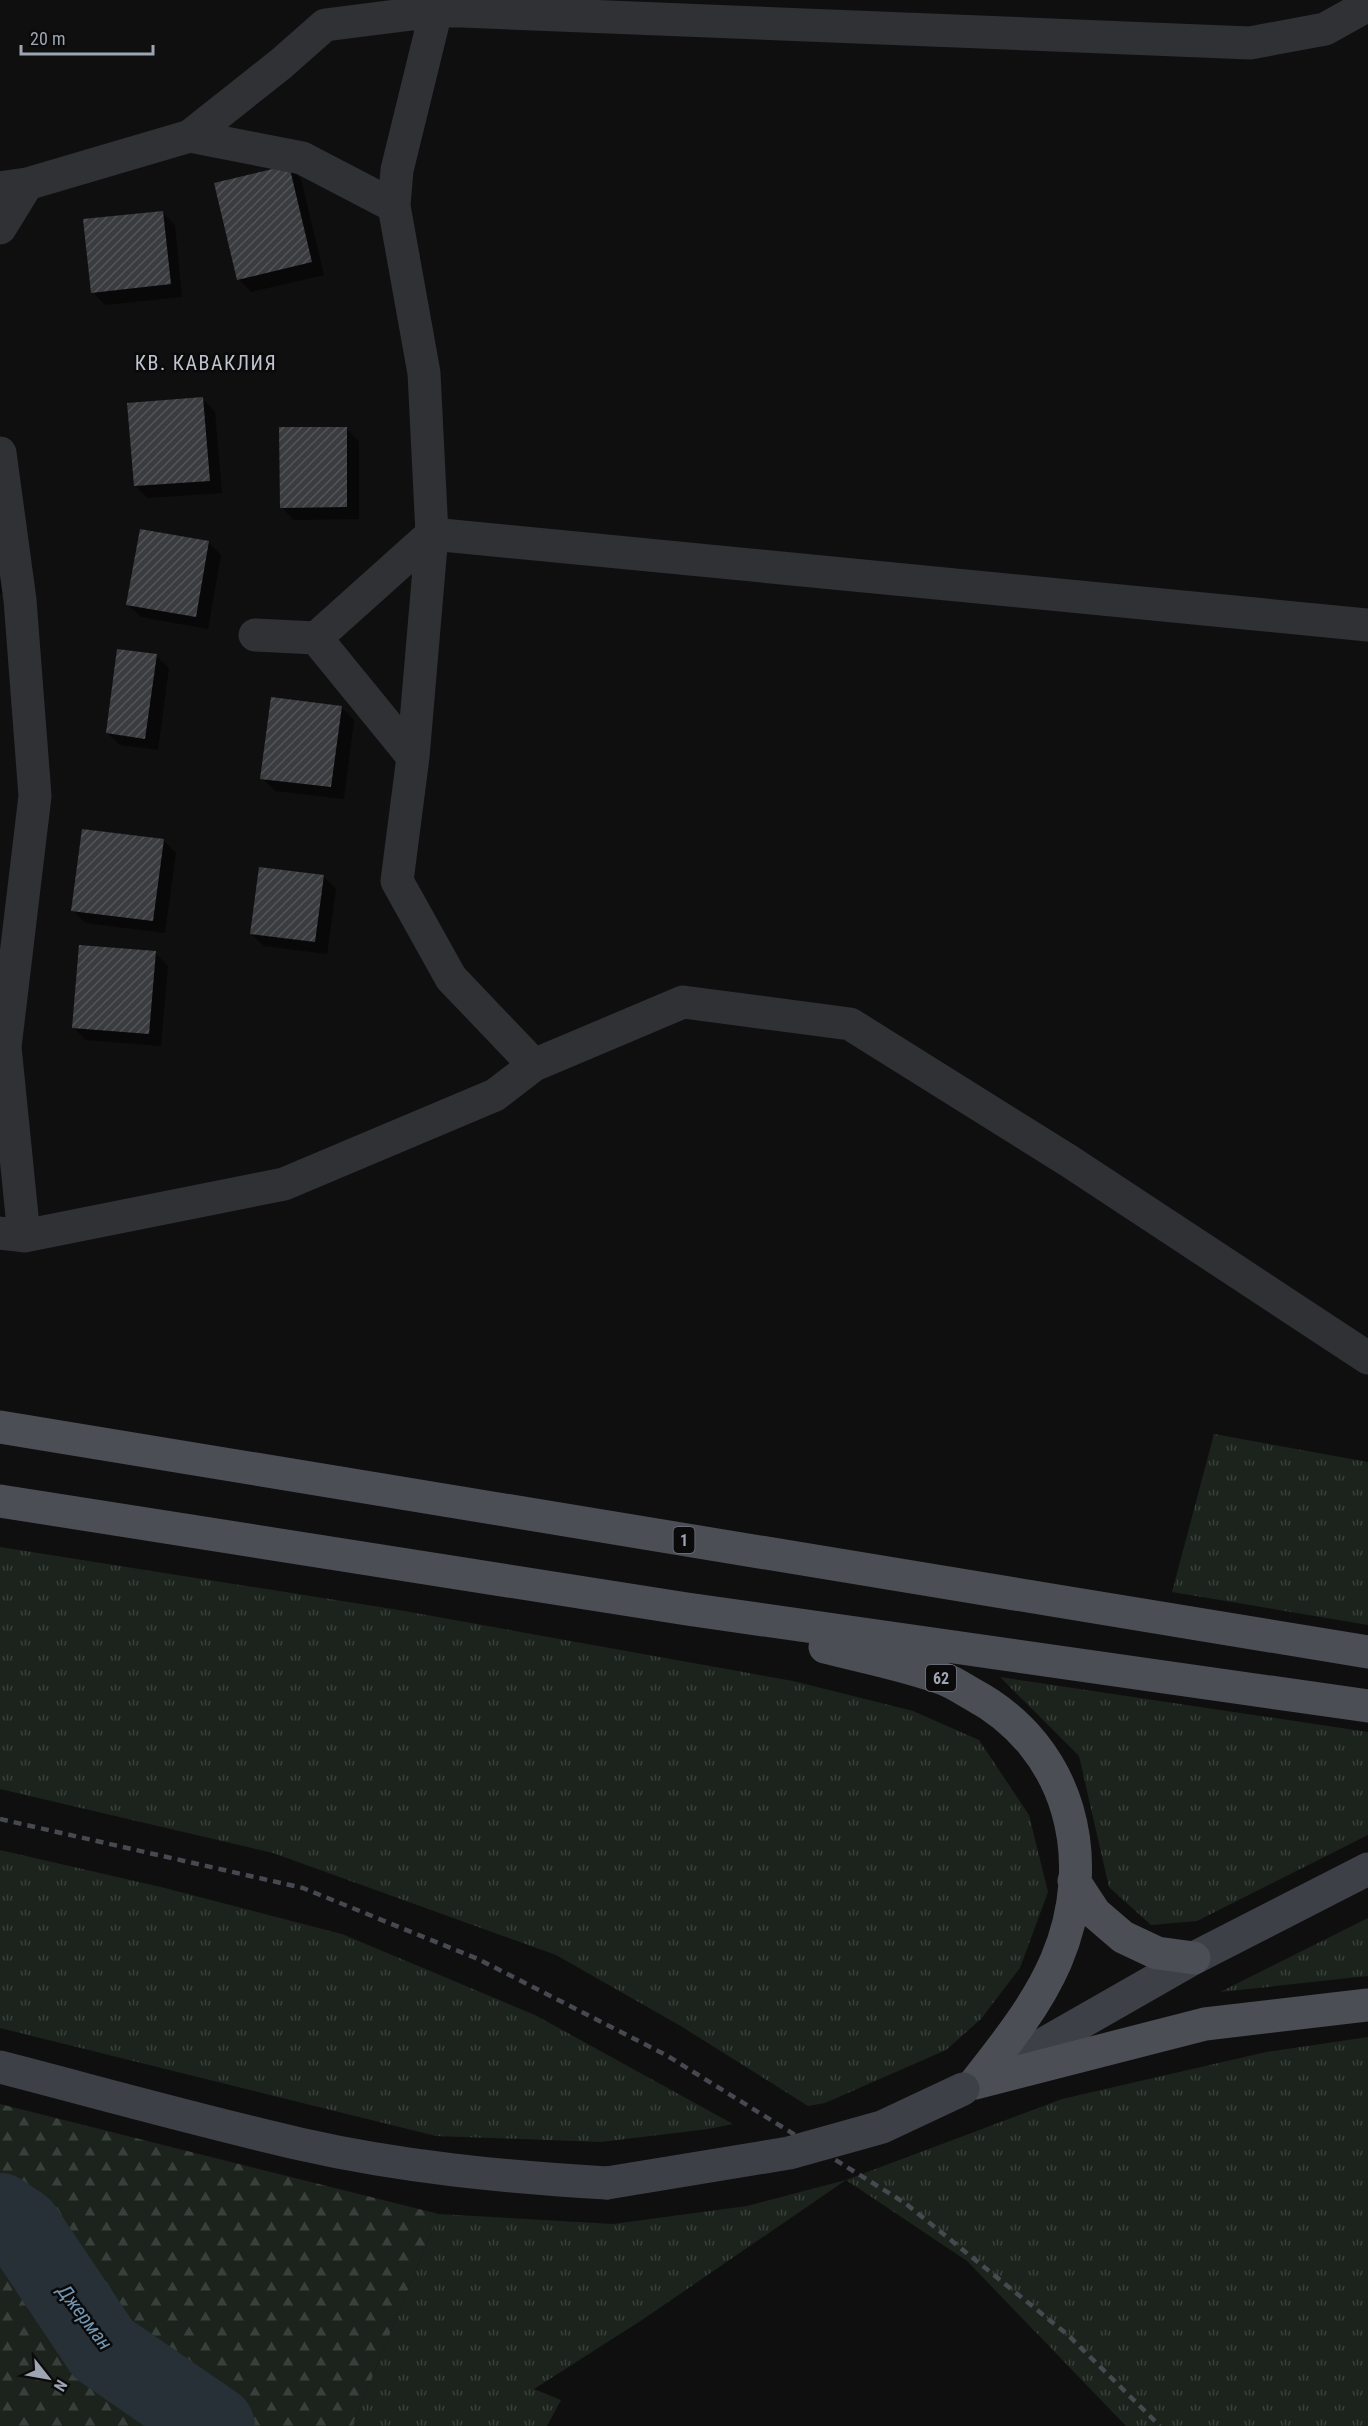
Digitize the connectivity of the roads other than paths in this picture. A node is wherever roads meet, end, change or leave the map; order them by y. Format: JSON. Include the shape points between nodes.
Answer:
{"nodes":[{"id":1,"x":439,"y":5,"type":"edge"},
{"id":2,"x":1368,"y":6,"type":"edge"},
{"id":3,"x":332,"y":12,"type":"edge"},
{"id":4,"x":190,"y":136,"type":"junction"},
{"id":5,"x":13,"y":186,"type":"edge"},
{"id":6,"x":394,"y":206,"type":"junction"},
{"id":7,"x":0,"y":228,"type":"edge"},
{"id":8,"x":0,"y":453,"type":"edge"},
{"id":9,"x":432,"y":534,"type":"junction"},
{"id":10,"x":1368,"y":625,"type":"edge"},
{"id":11,"x":11,"y":635,"type":"edge"},
{"id":12,"x":255,"y":635,"type":"dead end"},
{"id":13,"x":316,"y":638,"type":"junction"},
{"id":14,"x":413,"y":758,"type":"junction"},
{"id":15,"x":534,"y":1065,"type":"junction"},
{"id":16,"x":12,"y":1235,"type":"edge"},
{"id":17,"x":1366,"y":1350,"type":"edge"},
{"id":18,"x":0,"y":1427,"type":"edge"},
{"id":19,"x":0,"y":1501,"type":"edge"},
{"id":20,"x":687,"y":1609,"type":"junction"},
{"id":21,"x":1368,"y":1652,"type":"edge"},
{"id":22,"x":1368,"y":1706,"type":"edge"},
{"id":23,"x":1368,"y":1869,"type":"edge"},
{"id":24,"x":1074,"y":1881,"type":"junction"},
{"id":25,"x":1194,"y":1958,"type":"junction"},
{"id":26,"x":1368,"y":2005,"type":"edge"},
{"id":27,"x":0,"y":2067,"type":"edge"},
{"id":28,"x":969,"y":2086,"type":"junction"}],
"edges":[{"from":1,"to":2,"type":"street","via":[[1250,43],[1325,29]]},
{"from":1,"to":3,"type":"street"},
{"from":1,"to":6,"type":"street","via":[[398,170]]},
{"from":3,"to":4,"type":"street","via":[[282,63]]},
{"from":4,"to":5,"type":"street"},
{"from":4,"to":6,"type":"street","via":[[302,158]]},
{"from":5,"to":7,"type":"street"},
{"from":6,"to":9,"type":"street","via":[[424,373]]},
{"from":8,"to":11,"type":"street","via":[[20,600]]},
{"from":9,"to":10,"type":"street"},
{"from":9,"to":13,"type":"street"},
{"from":9,"to":14,"type":"street"},
{"from":11,"to":16,"type":"street","via":[[35,796],[5,1047]]},
{"from":12,"to":13,"type":"street"},
{"from":13,"to":14,"type":"street"},
{"from":14,"to":15,"type":"street","via":[[397,881],[451,978]]},
{"from":15,"to":16,"type":"street","via":[[495,1095],[284,1184]]},
{"from":15,"to":17,"type":"street","via":[[683,1002],[850,1024]]},
{"from":18,"to":21,"type":"main road","number":"1"},
{"from":19,"to":20,"type":"main road"},
{"from":20,"to":22,"type":"main road"},
{"from":20,"to":24,"type":"main road","number":"62","via":[[945,1679],[987,1702],[1019,1727],[1048,1763],[1066,1802],[1076,1844]]},
{"from":23,"to":25,"type":"main road","number":"62"},
{"from":24,"to":25,"type":"main road","via":[[1095,1913],[1123,1937],[1157,1953]]},
{"from":24,"to":28,"type":"main road","number":"62","via":[[1068,1929],[1055,1962],[1032,2005]]},
{"from":25,"to":28,"type":"main road","number":"62"},
{"from":26,"to":28,"type":"main road","via":[[1205,2024]]},
{"from":27,"to":28,"type":"main road","number":"62","bridge":true,"via":[[302,2144],[438,2169],[607,2183],[789,2153],[882,2127]]}]}
